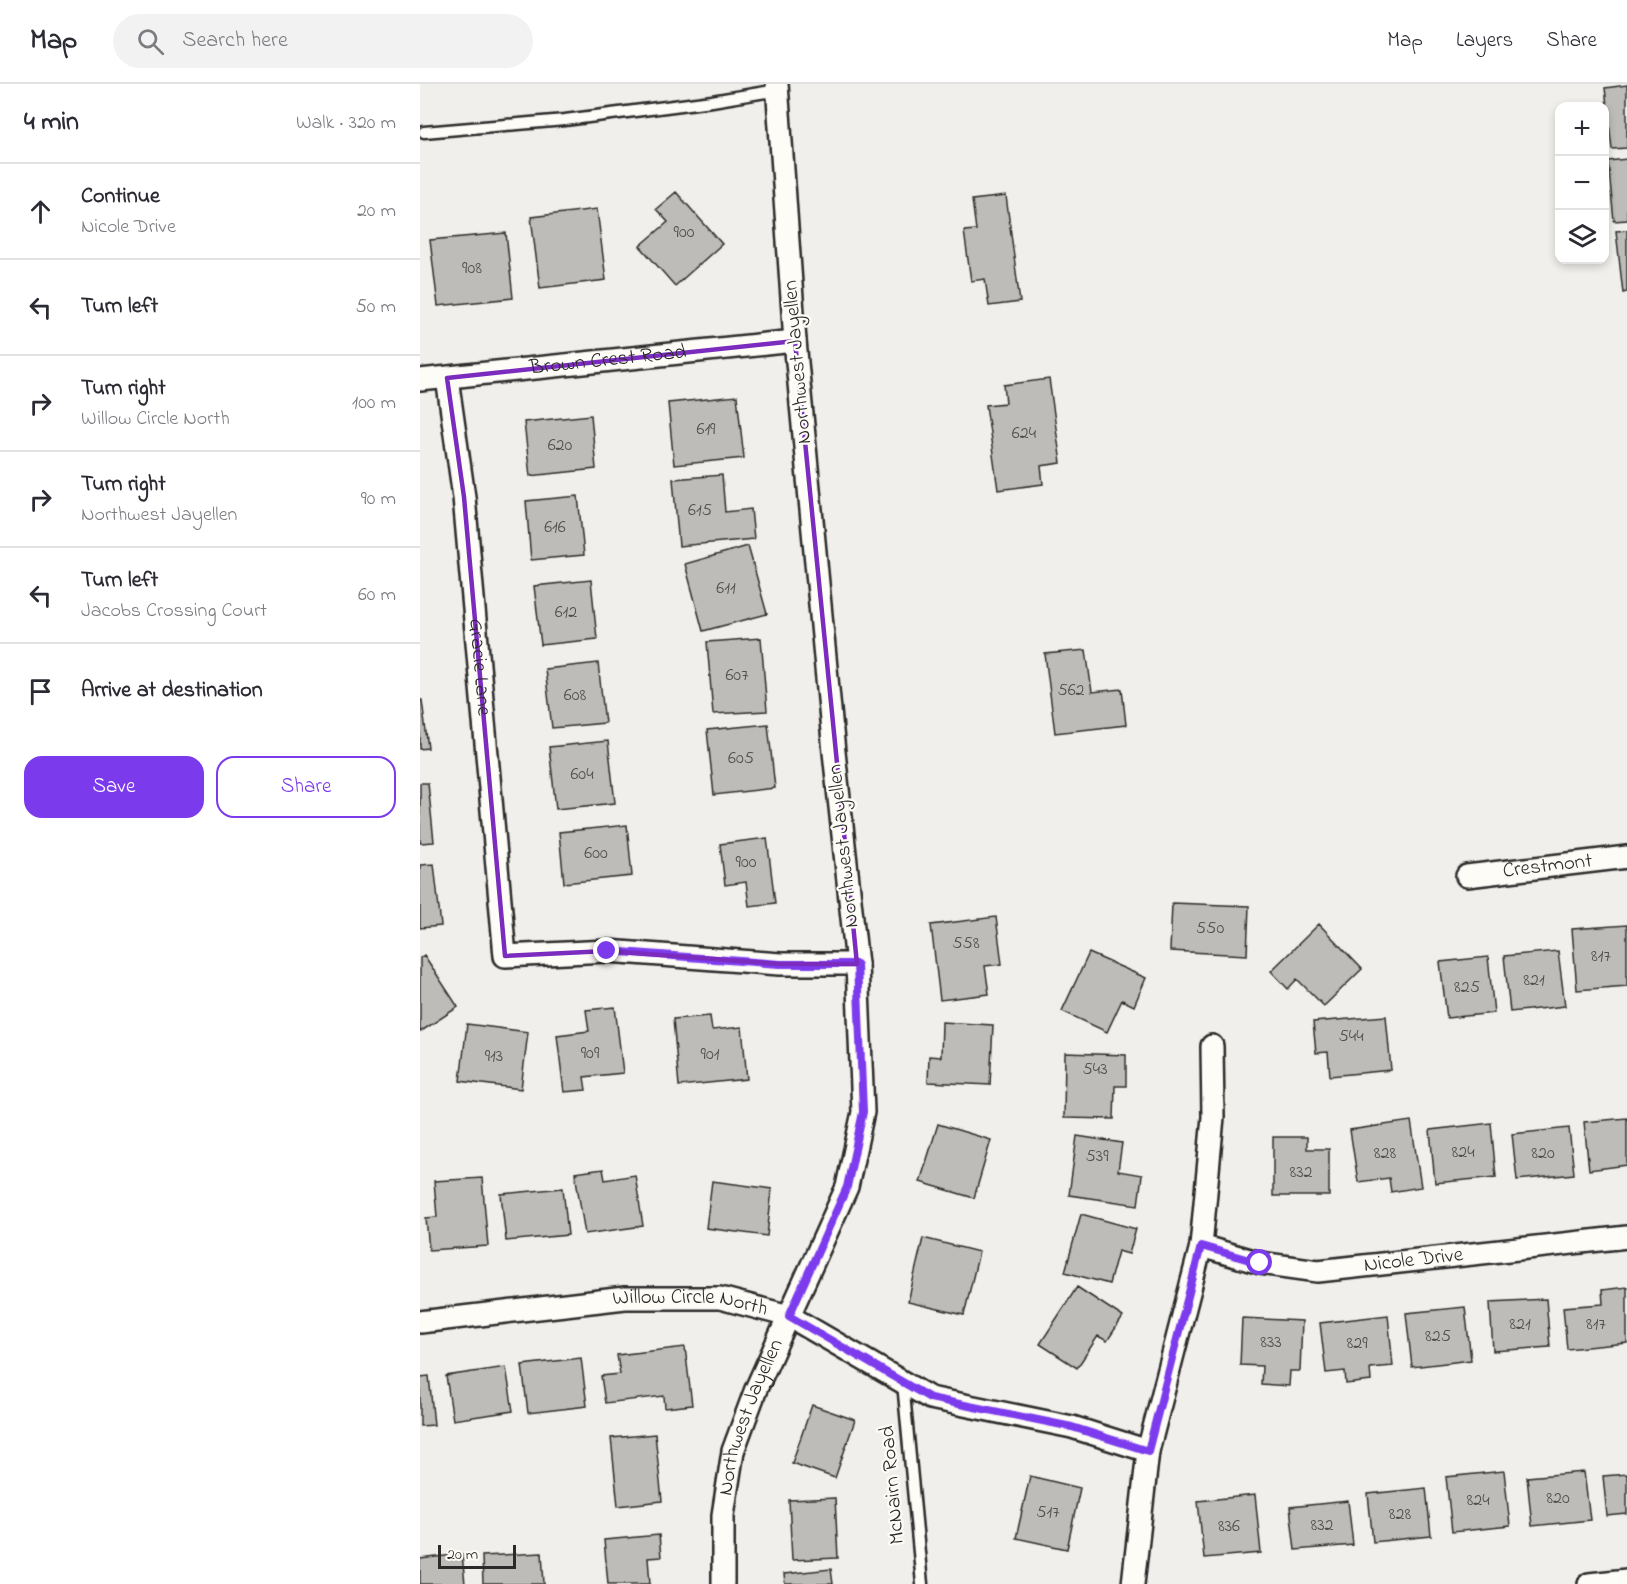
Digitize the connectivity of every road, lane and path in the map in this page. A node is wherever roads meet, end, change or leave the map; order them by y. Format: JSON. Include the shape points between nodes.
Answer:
{"nodes":[{"id":1,"x":777,"y":87,"type":"edge"},
{"id":2,"x":424,"y":132,"type":"dead end"},
{"id":3,"x":795,"y":341,"type":"junction"},
{"id":4,"x":447,"y":378,"type":"junction"},
{"id":5,"x":420,"y":380,"type":"edge"},
{"id":6,"x":1627,"y":857,"type":"edge"},
{"id":7,"x":1467,"y":876,"type":"dead end"},
{"id":8,"x":857,"y":964,"type":"junction"},
{"id":9,"x":1212,"y":1046,"type":"dead end"},
{"id":10,"x":1627,"y":1237,"type":"edge"},
{"id":11,"x":1201,"y":1246,"type":"junction"},
{"id":12,"x":789,"y":1316,"type":"junction"},
{"id":13,"x":420,"y":1322,"type":"edge"},
{"id":14,"x":903,"y":1383,"type":"junction"},
{"id":15,"x":1148,"y":1451,"type":"junction"},
{"id":16,"x":1627,"y":1580,"type":"edge"},
{"id":17,"x":723,"y":1584,"type":"edge"},
{"id":18,"x":922,"y":1584,"type":"edge"},
{"id":19,"x":1134,"y":1584,"type":"edge"},
{"id":20,"x":1589,"y":1584,"type":"edge"}],
"edges":[{"from":1,"to":2,"type":"lane","via":[[712,101],[565,120]]},
{"from":1,"to":3,"type":"street","name":"Northwest Jayellen"},
{"from":3,"to":4,"type":"street","name":"Brown Crest Road"},
{"from":3,"to":8,"type":"street","name":"Northwest Jayellen"},
{"from":4,"to":5,"type":"street","name":"Brown Crest Road"},
{"from":4,"to":8,"type":"street","name":"Gracie Lane","via":[[464,496],[505,956],[607,951],[780,964]]},
{"from":6,"to":7,"type":"street","name":"Crestmont"},
{"from":8,"to":12,"type":"street","name":"Northwest Jayellen","via":[[863,1112],[847,1187]]},
{"from":9,"to":11,"type":"street","via":[[1213,1117]]},
{"from":10,"to":11,"type":"street","name":"Nicole Drive","via":[[1318,1271],[1260,1263]]},
{"from":11,"to":15,"type":"street"},
{"from":12,"to":13,"type":"street","name":"Willow Circle North","via":[[720,1298],[625,1298]]},
{"from":12,"to":14,"type":"street","name":"Willow Circle North"},
{"from":12,"to":17,"type":"street","name":"Northwest Jayellen","via":[[733,1451],[723,1515]]},
{"from":14,"to":15,"type":"street","name":"Willow Circle North","via":[[930,1398],[1072,1427]]},
{"from":14,"to":18,"type":"lane","name":"McNairn Road"},
{"from":15,"to":19,"type":"street"},
{"from":16,"to":20,"type":"street"}]}
